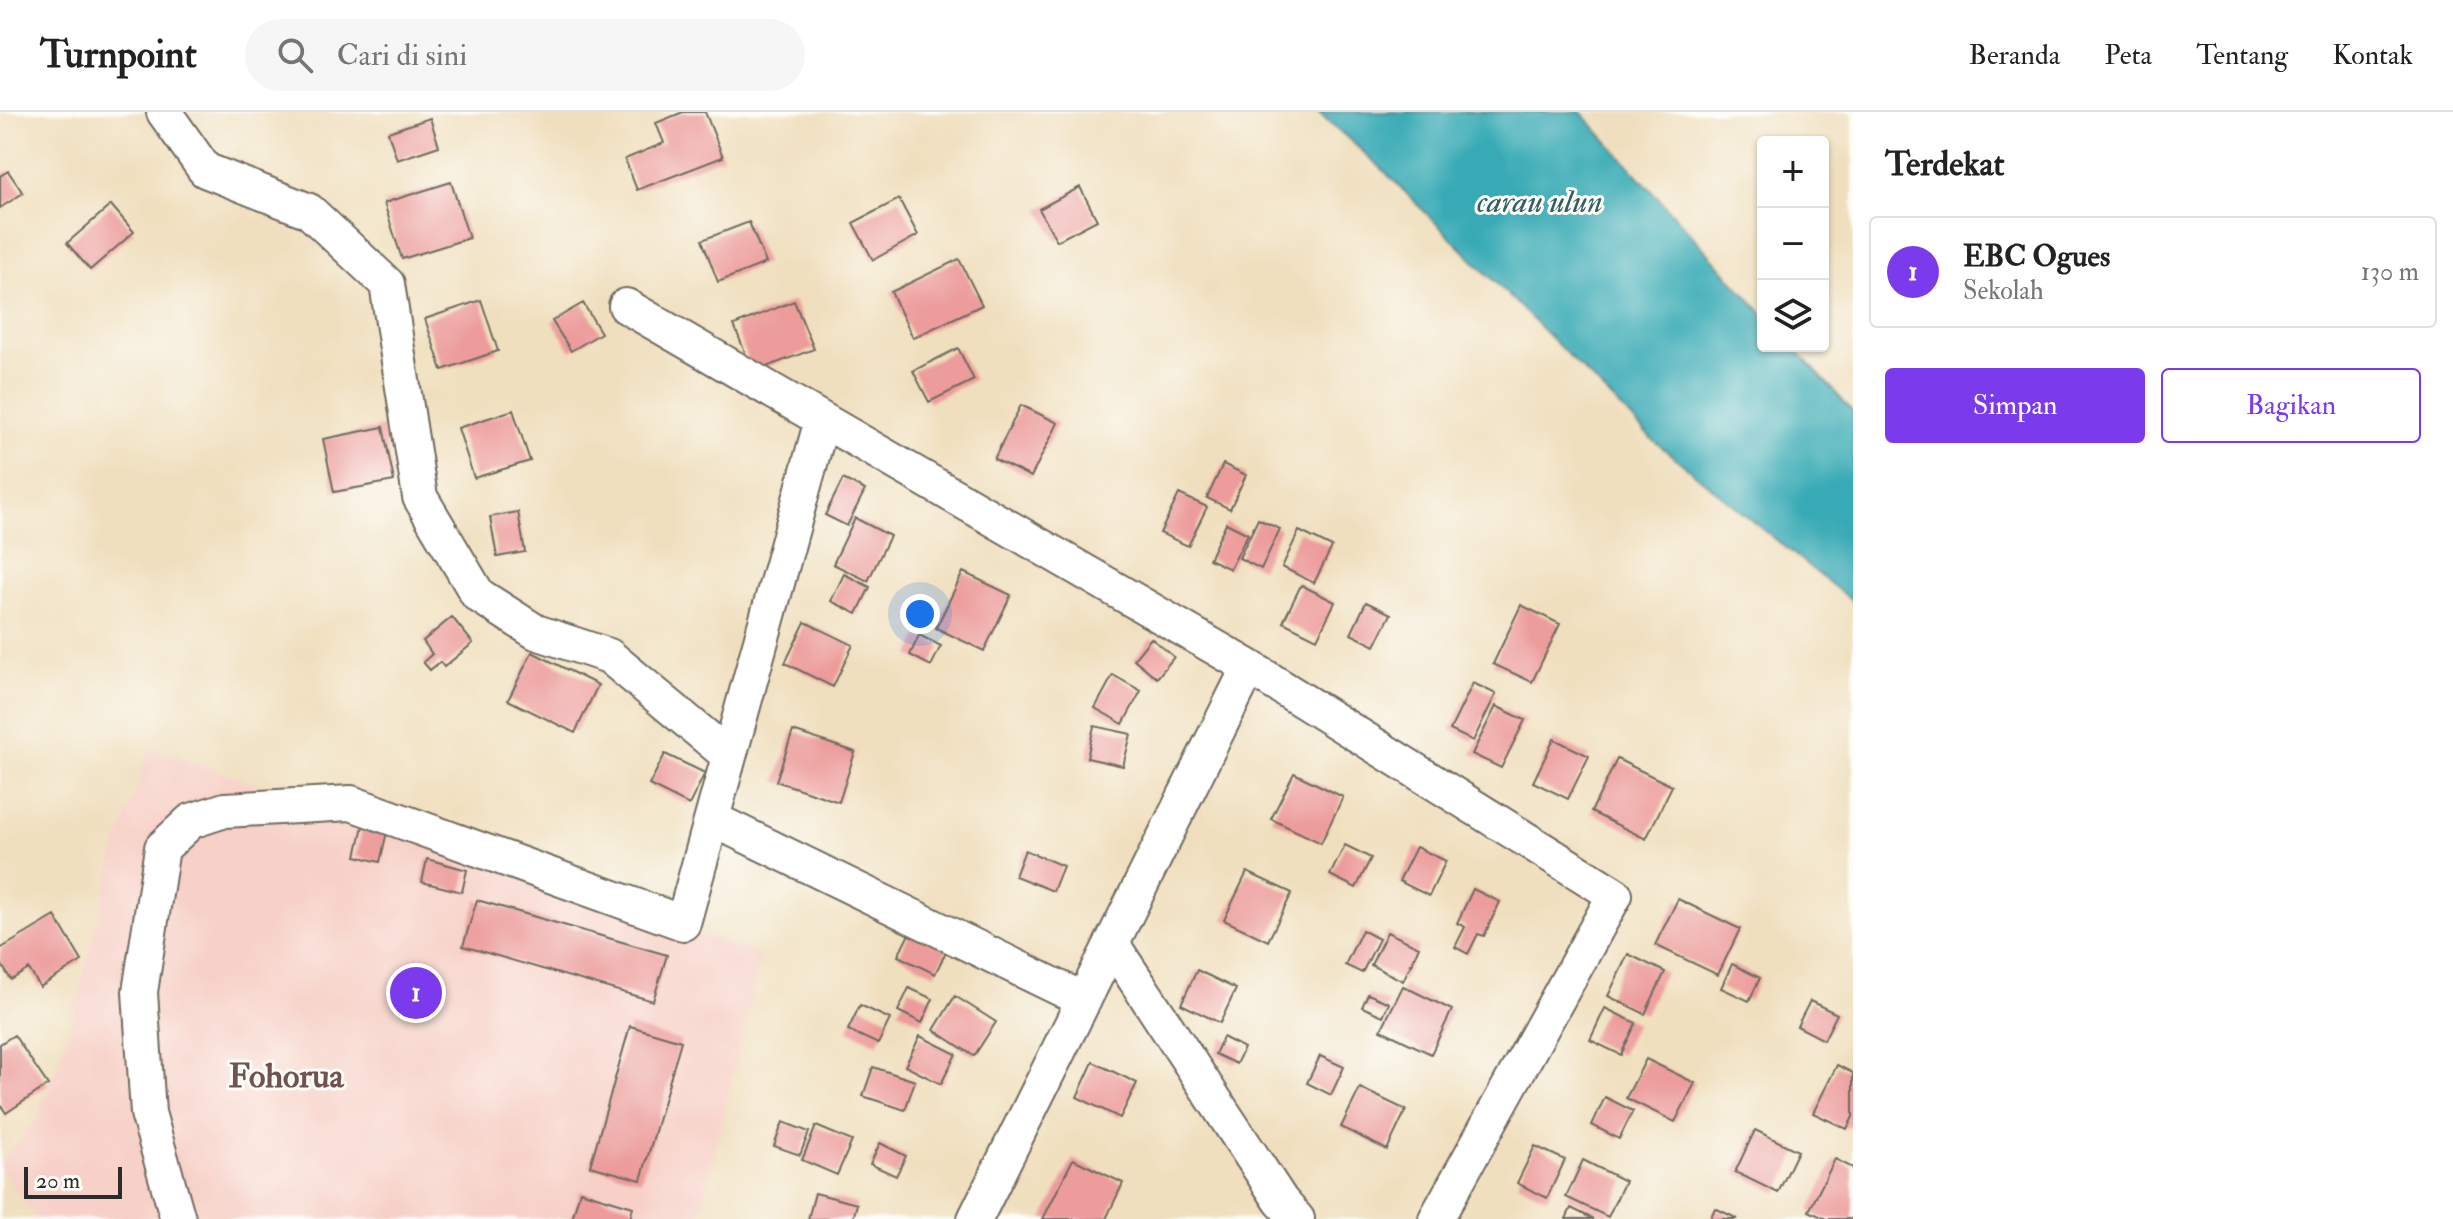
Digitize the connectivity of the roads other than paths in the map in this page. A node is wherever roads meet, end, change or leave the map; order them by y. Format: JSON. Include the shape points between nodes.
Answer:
{"nodes":[{"id":1,"x":164,"y":112,"type":"edge"},
{"id":2,"x":626,"y":306,"type":"dead end"},
{"id":3,"x":822,"y":420,"type":"junction"},
{"id":4,"x":1249,"y":667,"type":"junction"},
{"id":5,"x":729,"y":756,"type":"junction"},
{"id":6,"x":712,"y":819,"type":"junction"},
{"id":7,"x":1112,"y":944,"type":"junction"},
{"id":8,"x":1084,"y":1000,"type":"junction"},
{"id":9,"x":178,"y":1219,"type":"edge"},
{"id":10,"x":975,"y":1219,"type":"edge"},
{"id":11,"x":1297,"y":1219,"type":"edge"},
{"id":12,"x":1436,"y":1219,"type":"edge"}],
"edges":[{"from":1,"to":5,"type":"street","via":[[205,170],[309,211],[387,284],[420,497],[478,595],[536,632],[609,656]]},
{"from":2,"to":3,"type":"street"},
{"from":3,"to":4,"type":"street"},
{"from":3,"to":5,"type":"street"},
{"from":4,"to":7,"type":"street"},
{"from":4,"to":12,"type":"street","via":[[1615,895]]},
{"from":5,"to":6,"type":"street"},
{"from":6,"to":8,"type":"street"},
{"from":6,"to":9,"type":"street","via":[[683,923],[351,803],[225,810],[191,821],[162,848],[140,992],[148,1113]]},
{"from":7,"to":8,"type":"street"},
{"from":7,"to":11,"type":"street"},
{"from":8,"to":10,"type":"street"}]}
